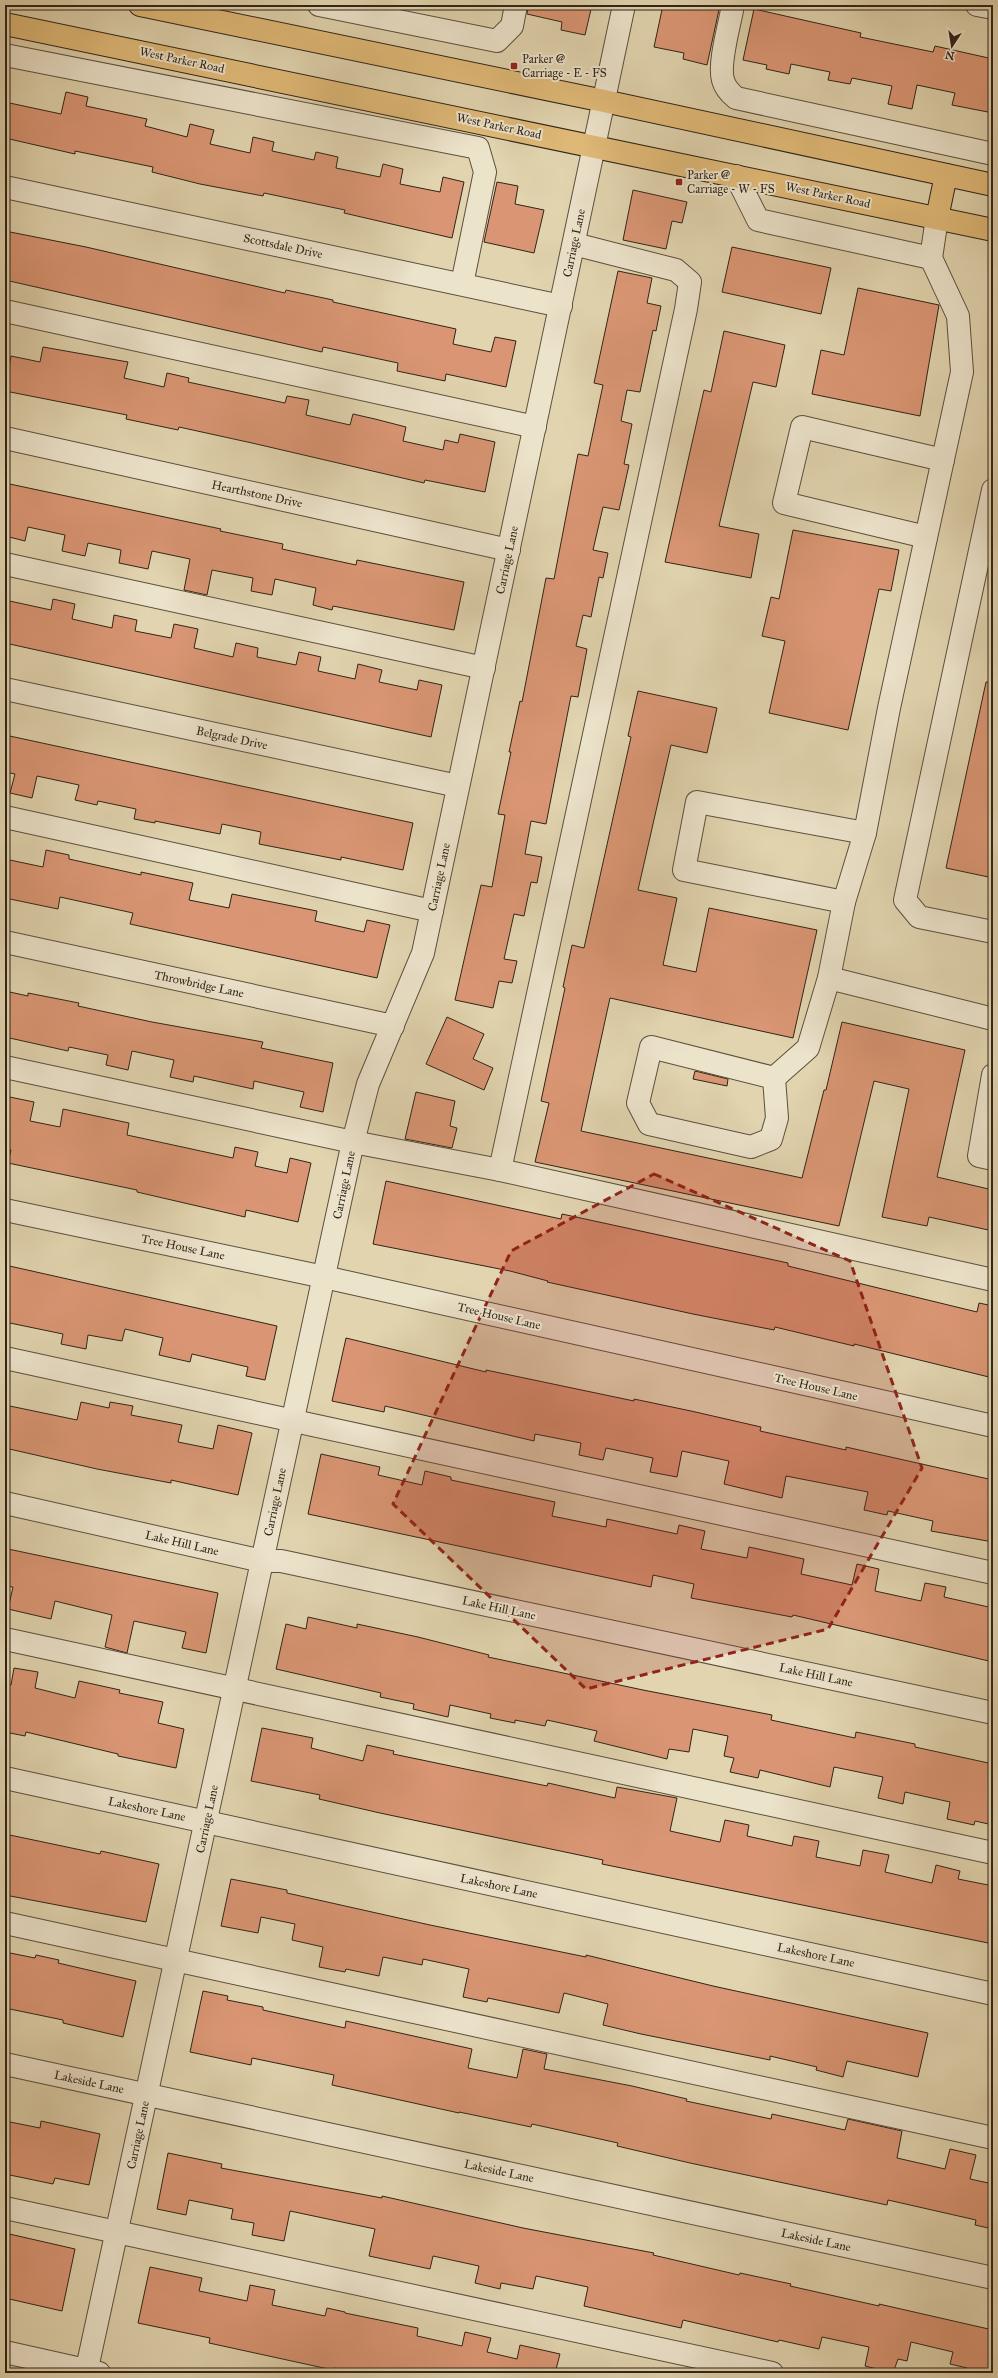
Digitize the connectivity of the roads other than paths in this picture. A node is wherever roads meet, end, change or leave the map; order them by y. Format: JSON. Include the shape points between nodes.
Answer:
{"nodes":[{"id":1,"x":140,"y":5,"type":"edge"},
{"id":2,"x":319,"y":5,"type":"edge"},
{"id":3,"x":516,"y":5,"type":"edge"},
{"id":4,"x":624,"y":5,"type":"edge"},
{"id":5,"x":733,"y":5,"type":"edge"},
{"id":6,"x":977,"y":5,"type":"edge"},
{"id":7,"x":993,"y":8,"type":"edge"},
{"id":8,"x":5,"y":24,"type":"edge"},
{"id":9,"x":5,"y":55,"type":"edge"},
{"id":10,"x":604,"y":101,"type":"junction"},
{"id":11,"x":595,"y":146,"type":"junction"},
{"id":12,"x":993,"y":154,"type":"edge"},
{"id":13,"x":736,"y":176,"type":"junction"},
{"id":14,"x":946,"y":176,"type":"junction"},
{"id":15,"x":993,"y":186,"type":"edge"},
{"id":16,"x":5,"y":187,"type":"edge"},
{"id":17,"x":936,"y":218,"type":"junction"},
{"id":18,"x":993,"y":230,"type":"edge"},
{"id":19,"x":574,"y":244,"type":"junction"},
{"id":20,"x":931,"y":258,"type":"junction"},
{"id":21,"x":462,"y":284,"type":"junction"},
{"id":22,"x":561,"y":306,"type":"junction"},
{"id":23,"x":5,"y":311,"type":"edge"},
{"id":24,"x":535,"y":427,"type":"junction"},
{"id":25,"x":5,"y":438,"type":"edge"},
{"id":26,"x":943,"y":460,"type":"junction"},
{"id":27,"x":993,"y":490,"type":"edge"},
{"id":28,"x":926,"y":537,"type":"junction"},
{"id":29,"x":509,"y":550,"type":"junction"},
{"id":30,"x":5,"y":564,"type":"edge"},
{"id":31,"x":484,"y":668,"type":"junction"},
{"id":32,"x":5,"y":689,"type":"edge"},
{"id":33,"x":458,"y":786,"type":"junction"},
{"id":34,"x":5,"y":817,"type":"edge"},
{"id":35,"x":865,"y":833,"type":"junction"},
{"id":36,"x":844,"y":902,"type":"junction"},
{"id":37,"x":432,"y":911,"type":"junction"},
{"id":38,"x":993,"y":932,"type":"edge"},
{"id":39,"x":5,"y":942,"type":"edge"},
{"id":40,"x":829,"y":978,"type":"junction"},
{"id":41,"x":993,"y":1019,"type":"edge"},
{"id":42,"x":393,"y":1026,"type":"junction"},
{"id":43,"x":5,"y":1067,"type":"edge"},
{"id":44,"x":993,"y":1075,"type":"edge"},
{"id":45,"x":774,"y":1078,"type":"junction"},
{"id":46,"x":353,"y":1142,"type":"junction"},
{"id":47,"x":993,"y":1159,"type":"edge"},
{"id":48,"x":500,"y":1170,"type":"junction"},
{"id":49,"x":5,"y":1210,"type":"edge"},
{"id":50,"x":324,"y":1277,"type":"junction"},
{"id":51,"x":993,"y":1280,"type":"edge"},
{"id":52,"x":5,"y":1358,"type":"edge"},
{"id":53,"x":293,"y":1420,"type":"junction"},
{"id":54,"x":993,"y":1426,"type":"edge"},
{"id":55,"x":5,"y":1503,"type":"edge"},
{"id":56,"x":262,"y":1561,"type":"junction"},
{"id":57,"x":993,"y":1573,"type":"edge"},
{"id":58,"x":5,"y":1639,"type":"edge"},
{"id":59,"x":235,"y":1689,"type":"junction"},
{"id":60,"x":993,"y":1713,"type":"edge"},
{"id":61,"x":5,"y":1778,"type":"edge"},
{"id":62,"x":206,"y":1821,"type":"junction"},
{"id":63,"x":993,"y":1854,"type":"edge"},
{"id":64,"x":5,"y":1923,"type":"edge"},
{"id":65,"x":176,"y":1959,"type":"junction"},
{"id":66,"x":993,"y":1994,"type":"edge"},
{"id":67,"x":5,"y":2064,"type":"edge"},
{"id":68,"x":147,"y":2095,"type":"junction"},
{"id":69,"x":993,"y":2138,"type":"edge"},
{"id":70,"x":5,"y":2208,"type":"edge"},
{"id":71,"x":117,"y":2233,"type":"junction"},
{"id":72,"x":993,"y":2278,"type":"edge"},
{"id":73,"x":5,"y":2352,"type":"edge"},
{"id":74,"x":91,"y":2372,"type":"edge"},
{"id":75,"x":772,"y":2373,"type":"edge"}],
"edges":[{"from":1,"to":10,"type":"main road"},
{"from":2,"to":3,"type":"street","via":[[497,41],[512,26]]},
{"from":4,"to":10,"type":"street","name":"Carriage Lane"},
{"from":5,"to":12,"type":"street","via":[[722,68],[727,90],[736,98]]},
{"from":6,"to":7,"type":"street"},
{"from":8,"to":11,"type":"main road","name":"West Parker Road"},
{"from":9,"to":21,"type":"street","via":[[478,148],[485,172]]},
{"from":10,"to":11,"type":"street","name":"Carriage Lane"},
{"from":10,"to":14,"type":"main road"},
{"from":11,"to":13,"type":"main road","name":"West Parker Road"},
{"from":11,"to":19,"type":"street","name":"Carriage Lane"},
{"from":13,"to":17,"type":"main road","name":"West Parker Road"},
{"from":13,"to":20,"type":"street","via":[[758,220]]},
{"from":14,"to":15,"type":"main road"},
{"from":14,"to":17,"type":"main road"},
{"from":16,"to":21,"type":"street","name":"Scottsdale Drive"},
{"from":17,"to":18,"type":"main road","name":"West Parker Road"},
{"from":17,"to":20,"type":"street"},
{"from":19,"to":22,"type":"street","name":"Carriage Lane"},
{"from":19,"to":48,"type":"street","via":[[676,270],[690,282]]},
{"from":20,"to":26,"type":"street","via":[[958,316],[962,372]]},
{"from":21,"to":22,"type":"street","name":"Scottsdale Drive"},
{"from":22,"to":24,"type":"street","name":"Carriage Lane"},
{"from":23,"to":24,"type":"street"},
{"from":24,"to":29,"type":"street","name":"Carriage Lane"},
{"from":25,"to":29,"type":"street","name":"Hearthstone Drive"},
{"from":26,"to":28,"type":"street"},
{"from":26,"to":28,"type":"street","via":[[802,426],[784,503]]},
{"from":27,"to":38,"type":"street","via":[[905,900],[919,917]]},
{"from":28,"to":35,"type":"street","via":[[888,708]]},
{"from":29,"to":31,"type":"street","name":"Carriage Lane"},
{"from":30,"to":31,"type":"street"},
{"from":31,"to":33,"type":"street","name":"Carriage Lane"},
{"from":32,"to":33,"type":"street","name":"Belgrade Drive"},
{"from":33,"to":37,"type":"street","name":"Carriage Lane"},
{"from":34,"to":37,"type":"street"},
{"from":35,"to":36,"type":"street"},
{"from":35,"to":36,"type":"street","via":[[697,802],[684,870]]},
{"from":36,"to":40,"type":"street"},
{"from":37,"to":42,"type":"street","name":"Carriage Lane","via":[[423,953]]},
{"from":39,"to":42,"type":"street","name":"Throwbridge Lane"},
{"from":40,"to":41,"type":"street"},
{"from":40,"to":45,"type":"street","via":[[808,1048]]},
{"from":42,"to":46,"type":"street","name":"Carriage Lane","via":[[368,1084]]},
{"from":43,"to":46,"type":"street"},
{"from":44,"to":47,"type":"street","via":[[979,1156]]},
{"from":45,"to":45,"type":"street","via":[[651,1047],[638,1103],[649,1124],[751,1147],[771,1139],[777,1118]]},
{"from":46,"to":48,"type":"street"},
{"from":46,"to":50,"type":"street","name":"Carriage Lane"},
{"from":48,"to":51,"type":"street"},
{"from":49,"to":50,"type":"street","name":"Tree House Lane"},
{"from":50,"to":53,"type":"street","name":"Carriage Lane"},
{"from":50,"to":54,"type":"street","name":"Tree House Lane"},
{"from":52,"to":53,"type":"street"},
{"from":53,"to":56,"type":"street","name":"Carriage Lane"},
{"from":53,"to":57,"type":"street"},
{"from":55,"to":56,"type":"street","name":"Lake Hill Lane"},
{"from":56,"to":59,"type":"street","name":"Carriage Lane"},
{"from":56,"to":60,"type":"street","name":"Lake Hill Lane","via":[[281,1561]]},
{"from":58,"to":59,"type":"street"},
{"from":59,"to":62,"type":"street","name":"Carriage Lane"},
{"from":59,"to":63,"type":"street"},
{"from":61,"to":62,"type":"street","name":"Lakeshore Lane"},
{"from":62,"to":65,"type":"street","name":"Carriage Lane"},
{"from":62,"to":66,"type":"street","name":"Lakeshore Lane"},
{"from":64,"to":65,"type":"street"},
{"from":65,"to":68,"type":"street","name":"Carriage Lane"},
{"from":65,"to":69,"type":"street"},
{"from":67,"to":68,"type":"street","name":"Lakeside Lane"},
{"from":68,"to":71,"type":"street","name":"Carriage Lane"},
{"from":68,"to":72,"type":"street","name":"Lakeside Lane"},
{"from":70,"to":71,"type":"street"},
{"from":71,"to":74,"type":"street","name":"Carriage Lane"},
{"from":71,"to":75,"type":"street"},
{"from":73,"to":74,"type":"street"}]}
